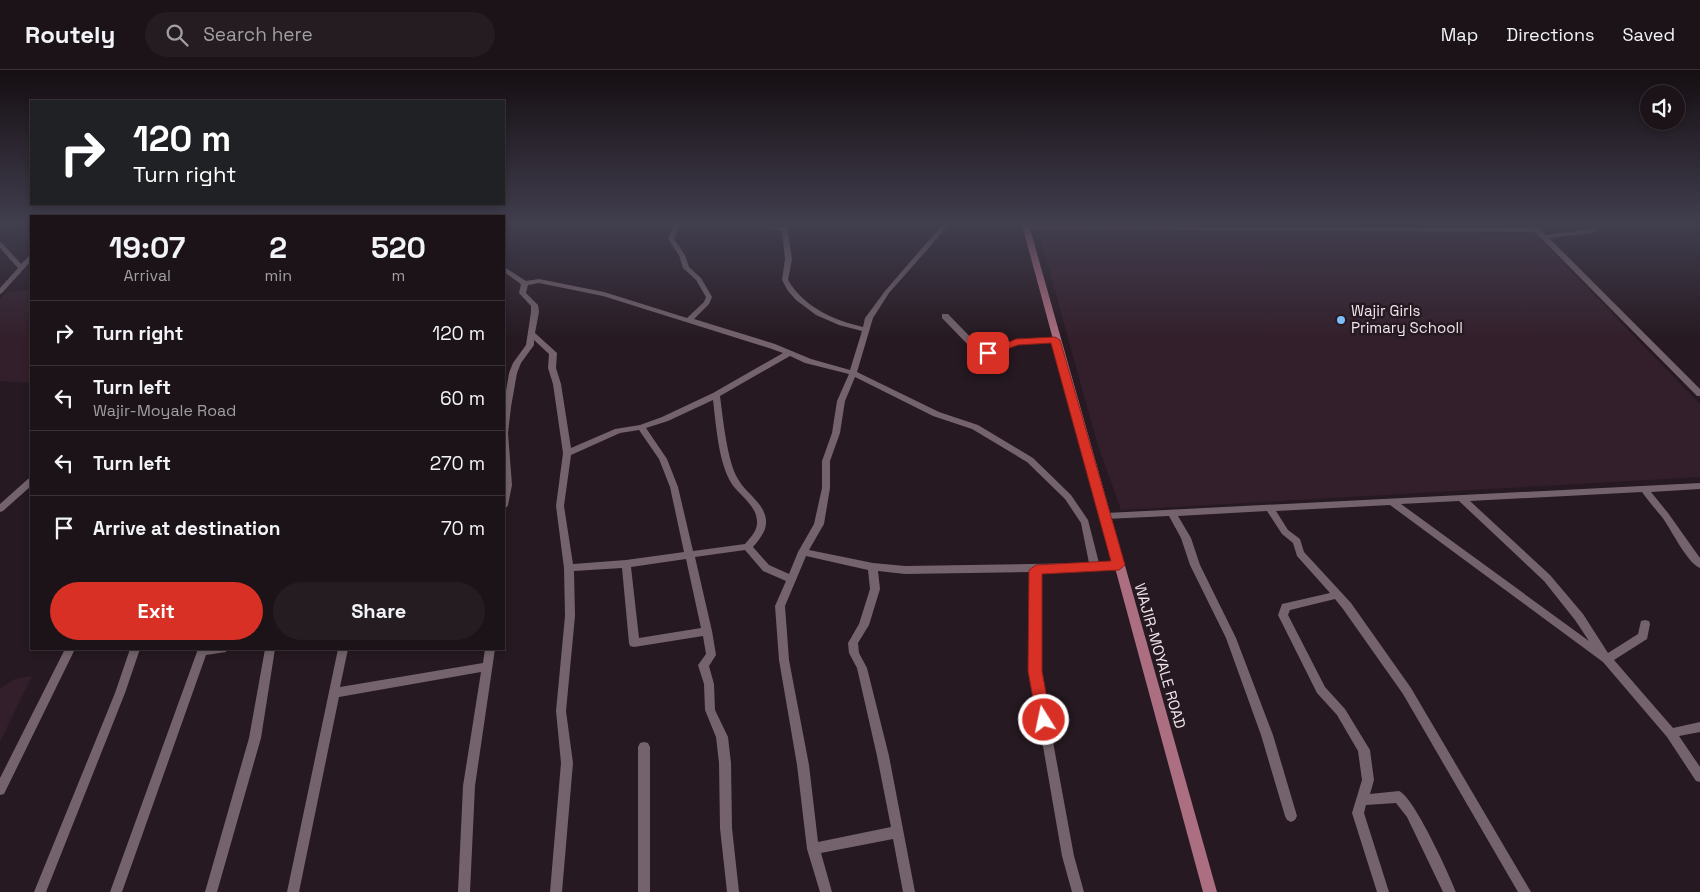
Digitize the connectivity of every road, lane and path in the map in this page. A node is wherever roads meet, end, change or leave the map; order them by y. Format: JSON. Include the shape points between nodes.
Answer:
{"nodes":[{"id":1,"x":17,"y":263,"type":"edge"},
{"id":2,"x":25,"y":263,"type":"edge"},
{"id":3,"x":685,"y":263,"type":"edge"},
{"id":4,"x":790,"y":263,"type":"edge"},
{"id":5,"x":912,"y":263,"type":"edge"},
{"id":6,"x":1035,"y":263,"type":"edge"},
{"id":7,"x":1571,"y":263,"type":"edge"},
{"id":8,"x":21,"y":268,"type":"junction"},
{"id":9,"x":505,"y":270,"type":"edge"},
{"id":10,"x":525,"y":283,"type":"junction"},
{"id":11,"x":0,"y":292,"type":"edge"},
{"id":12,"x":945,"y":316,"type":"dead end"},
{"id":13,"x":689,"y":320,"type":"junction"},
{"id":14,"x":864,"y":329,"type":"junction"},
{"id":15,"x":532,"y":336,"type":"junction"},
{"id":16,"x":1055,"y":340,"type":"junction"},
{"id":17,"x":788,"y":354,"type":"junction"},
{"id":18,"x":853,"y":373,"type":"junction"},
{"id":19,"x":1700,"y":394,"type":"edge"},
{"id":20,"x":716,"y":395,"type":"junction"},
{"id":21,"x":505,"y":424,"type":"edge"},
{"id":22,"x":642,"y":427,"type":"junction"},
{"id":23,"x":505,"y":446,"type":"edge"},
{"id":24,"x":567,"y":453,"type":"junction"},
{"id":25,"x":30,"y":482,"type":"edge"},
{"id":26,"x":1700,"y":486,"type":"edge"},
{"id":27,"x":1644,"y":489,"type":"junction"},
{"id":28,"x":1462,"y":499,"type":"junction"},
{"id":29,"x":505,"y":500,"type":"edge"},
{"id":30,"x":1392,"y":502,"type":"junction"},
{"id":31,"x":1269,"y":507,"type":"junction"},
{"id":32,"x":0,"y":509,"type":"edge"},
{"id":33,"x":1172,"y":514,"type":"junction"},
{"id":34,"x":1106,"y":516,"type":"junction"},
{"id":35,"x":747,"y":547,"type":"junction"},
{"id":36,"x":803,"y":552,"type":"junction"},
{"id":37,"x":691,"y":555,"type":"junction"},
{"id":38,"x":626,"y":564,"type":"junction"},
{"id":39,"x":1700,"y":564,"type":"edge"},
{"id":40,"x":1119,"y":565,"type":"junction"},
{"id":41,"x":872,"y":567,"type":"junction"},
{"id":42,"x":1095,"y":567,"type":"junction"},
{"id":43,"x":569,"y":568,"type":"junction"},
{"id":44,"x":1036,"y":570,"type":"junction"},
{"id":45,"x":792,"y":580,"type":"junction"},
{"id":46,"x":1337,"y":595,"type":"junction"},
{"id":47,"x":1645,"y":624,"type":"dead end"},
{"id":48,"x":707,"y":631,"type":"junction"},
{"id":49,"x":70,"y":650,"type":"edge"},
{"id":50,"x":136,"y":650,"type":"edge"},
{"id":51,"x":203,"y":650,"type":"edge"},
{"id":52,"x":270,"y":650,"type":"edge"},
{"id":53,"x":343,"y":650,"type":"edge"},
{"id":54,"x":490,"y":650,"type":"edge"},
{"id":55,"x":1607,"y":659,"type":"junction"},
{"id":56,"x":486,"y":666,"type":"junction"},
{"id":57,"x":335,"y":693,"type":"junction"},
{"id":58,"x":1700,"y":727,"type":"edge"},
{"id":59,"x":1671,"y":733,"type":"junction"},
{"id":60,"x":644,"y":747,"type":"dead end"},
{"id":61,"x":1700,"y":777,"type":"edge"},
{"id":62,"x":0,"y":790,"type":"edge"},
{"id":63,"x":1362,"y":800,"type":"junction"},
{"id":64,"x":1291,"y":816,"type":"dead end"},
{"id":65,"x":896,"y":832,"type":"junction"},
{"id":66,"x":813,"y":849,"type":"junction"},
{"id":67,"x":40,"y":892,"type":"edge"},
{"id":68,"x":116,"y":892,"type":"edge"},
{"id":69,"x":210,"y":892,"type":"edge"},
{"id":70,"x":294,"y":892,"type":"edge"},
{"id":71,"x":464,"y":892,"type":"edge"},
{"id":72,"x":556,"y":892,"type":"edge"},
{"id":73,"x":644,"y":892,"type":"edge"},
{"id":74,"x":733,"y":892,"type":"edge"},
{"id":75,"x":826,"y":892,"type":"edge"},
{"id":76,"x":909,"y":892,"type":"edge"},
{"id":77,"x":1078,"y":892,"type":"edge"},
{"id":78,"x":1210,"y":892,"type":"edge"},
{"id":79,"x":1383,"y":892,"type":"edge"},
{"id":80,"x":1450,"y":892,"type":"edge"},
{"id":81,"x":1525,"y":892,"type":"edge"}],
"edges":[{"from":1,"to":8,"type":"street"},
{"from":2,"to":8,"type":"street"},
{"from":3,"to":13,"type":"street","via":[[700,279],[709,297]]},
{"from":4,"to":14,"type":"street","via":[[785,280],[811,307],[829,320]]},
{"from":5,"to":14,"type":"street","via":[[887,292]]},
{"from":6,"to":16,"type":"main road","name":"WAJIR-MOYALE ROAD"},
{"from":7,"to":19,"type":"street"},
{"from":8,"to":11,"type":"street"},
{"from":9,"to":10,"type":"street"},
{"from":10,"to":13,"type":"street","via":[[539,282],[604,294]]},
{"from":10,"to":15,"type":"street","via":[[522,293],[534,306]]},
{"from":12,"to":16,"type":"street","via":[[984,352],[1016,342]]},
{"from":13,"to":17,"type":"street"},
{"from":14,"to":18,"type":"street"},
{"from":15,"to":21,"type":"street","via":[[513,372]]},
{"from":15,"to":24,"type":"street","via":[[553,353],[552,368]]},
{"from":16,"to":34,"type":"main road","name":"WAJIR-MOYALE ROAD"},
{"from":17,"to":18,"type":"street"},
{"from":17,"to":20,"type":"street"},
{"from":18,"to":36,"type":"street","via":[[841,401],[836,433],[826,462],[826,488],[819,524]]},
{"from":18,"to":42,"type":"street","via":[[936,414],[975,427],[1030,460],[1068,497],[1085,522]]},
{"from":20,"to":22,"type":"street"},
{"from":20,"to":35,"type":"street","via":[[731,474],[738,488],[755,504],[762,521],[759,534]]},
{"from":22,"to":24,"type":"street","via":[[618,431]]},
{"from":22,"to":37,"type":"street","via":[[663,459],[674,487]]},
{"from":23,"to":29,"type":"street","via":[[508,486]]},
{"from":24,"to":43,"type":"street","via":[[560,506]]},
{"from":25,"to":32,"type":"street"},
{"from":26,"to":27,"type":"street"},
{"from":27,"to":28,"type":"street"},
{"from":27,"to":39,"type":"street"},
{"from":28,"to":30,"type":"street"},
{"from":28,"to":55,"type":"street","via":[[1547,578]]},
{"from":30,"to":31,"type":"street"},
{"from":30,"to":55,"type":"street"},
{"from":31,"to":33,"type":"street"},
{"from":31,"to":46,"type":"street","via":[[1285,532],[1297,541],[1300,553]]},
{"from":33,"to":34,"type":"street"},
{"from":33,"to":64,"type":"street","via":[[1231,638],[1267,735]]},
{"from":34,"to":40,"type":"main road","name":"WAJIR-MOYALE ROAD"},
{"from":35,"to":37,"type":"street"},
{"from":35,"to":45,"type":"street","via":[[766,568]]},
{"from":36,"to":41,"type":"street"},
{"from":36,"to":45,"type":"street"},
{"from":37,"to":38,"type":"street"},
{"from":37,"to":48,"type":"street"},
{"from":38,"to":43,"type":"street"},
{"from":38,"to":48,"type":"street","via":[[634,643]]},
{"from":40,"to":42,"type":"street"},
{"from":40,"to":78,"type":"main road","name":"WAJIR-MOYALE ROAD"},
{"from":41,"to":44,"type":"street"},
{"from":41,"to":65,"type":"street","via":[[875,590],[864,625],[852,643],[862,668],[883,756]]},
{"from":42,"to":44,"type":"street"},
{"from":43,"to":72,"type":"street","via":[[570,616],[561,711],[567,763]]},
{"from":44,"to":77,"type":"street","via":[[1035,671],[1068,856]]},
{"from":45,"to":66,"type":"street","via":[[780,606],[784,660],[803,765]]},
{"from":46,"to":63,"type":"street","via":[[1286,607],[1283,615],[1321,690],[1341,712],[1364,750],[1369,774]]},
{"from":46,"to":81,"type":"street","via":[[1407,692]]},
{"from":47,"to":55,"type":"street","via":[[1642,636]]},
{"from":48,"to":74,"type":"street","via":[[711,655],[703,665],[709,684],[710,710],[722,737]]},
{"from":49,"to":62,"type":"street"},
{"from":50,"to":67,"type":"street"},
{"from":51,"to":68,"type":"street"},
{"from":52,"to":69,"type":"street","via":[[255,738]]},
{"from":53,"to":57,"type":"street"},
{"from":54,"to":56,"type":"street"},
{"from":55,"to":59,"type":"street"},
{"from":56,"to":57,"type":"street"},
{"from":56,"to":71,"type":"street","via":[[469,786]]},
{"from":57,"to":70,"type":"street"},
{"from":58,"to":59,"type":"street"},
{"from":59,"to":61,"type":"street"},
{"from":60,"to":73,"type":"street"},
{"from":63,"to":79,"type":"street","via":[[1358,813]]},
{"from":63,"to":80,"type":"street","via":[[1400,797]]},
{"from":65,"to":66,"type":"street"},
{"from":65,"to":76,"type":"street"},
{"from":66,"to":75,"type":"street"}]}
